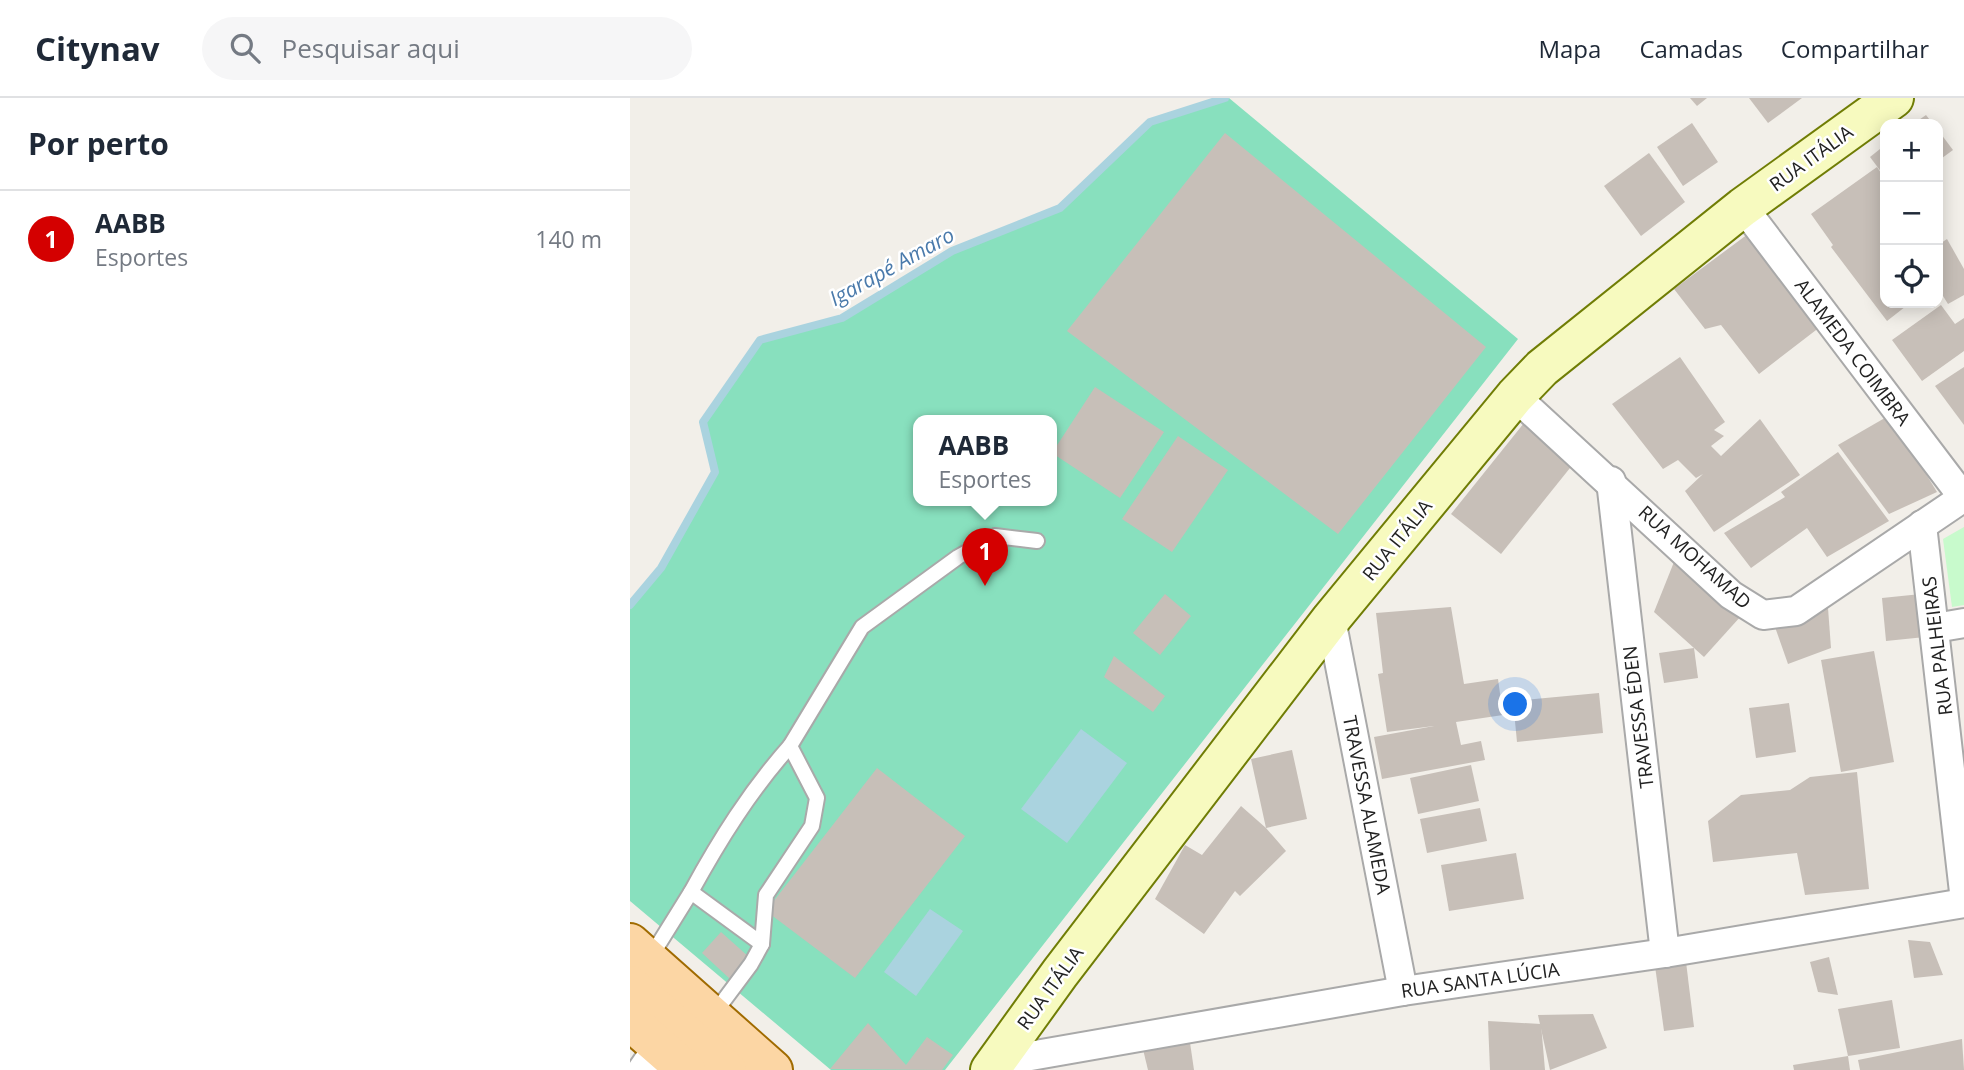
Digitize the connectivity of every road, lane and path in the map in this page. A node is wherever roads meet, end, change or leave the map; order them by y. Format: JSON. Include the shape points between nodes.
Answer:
{"nodes":[{"id":1,"x":1894,"y":98,"type":"edge"},
{"id":2,"x":1743,"y":207,"type":"junction"},
{"id":3,"x":1515,"y":396,"type":"junction"},
{"id":4,"x":1611,"y":481,"type":"junction"},
{"id":5,"x":1964,"y":497,"type":"edge"},
{"id":6,"x":1922,"y":525,"type":"junction"},
{"id":7,"x":1037,"y":541,"type":"dead end"},
{"id":8,"x":1331,"y":619,"type":"junction"},
{"id":9,"x":1964,"y":623,"type":"edge"},
{"id":10,"x":1935,"y":628,"type":"junction"},
{"id":11,"x":790,"y":746,"type":"junction"},
{"id":12,"x":691,"y":892,"type":"junction"},
{"id":13,"x":1964,"y":892,"type":"edge"},
{"id":14,"x":1964,"y":903,"type":"edge"},
{"id":15,"x":762,"y":944,"type":"junction"},
{"id":16,"x":1665,"y":953,"type":"junction"},
{"id":17,"x":636,"y":963,"type":"edge"},
{"id":18,"x":1403,"y":991,"type":"junction"},
{"id":19,"x":712,"y":1016,"type":"junction"},
{"id":20,"x":630,"y":1021,"type":"edge"},
{"id":21,"x":662,"y":1062,"type":"edge"},
{"id":22,"x":993,"y":1066,"type":"edge"},
{"id":23,"x":727,"y":1070,"type":"edge"},
{"id":24,"x":773,"y":1070,"type":"edge"}],
"edges":[{"from":1,"to":2,"type":"street","name":"RUA ITÁLIA"},
{"from":2,"to":3,"type":"street","name":"RUA ITÁLIA","via":[[1542,368]]},
{"from":2,"to":5,"type":"street","name":"ALAMEDA COIMBRA"},
{"from":3,"to":4,"type":"street","name":"RUA MOHAMAD"},
{"from":3,"to":8,"type":"street","name":"RUA ITÁLIA"},
{"from":4,"to":6,"type":"street","name":"RUA MOHAMAD","via":[[1731,595],[1763,615],[1796,611]]},
{"from":4,"to":16,"type":"street","name":"TRAVESSA ÉDEN"},
{"from":5,"to":6,"type":"street","name":"RUA MOHAMAD"},
{"from":6,"to":10,"type":"street","name":"RUA PALHEIRAS"},
{"from":7,"to":11,"type":"lane","via":[[995,536],[958,557],[862,627]]},
{"from":8,"to":18,"type":"street","name":"TRAVESSA ALAMEDA"},
{"from":8,"to":22,"type":"street","name":"RUA ITÁLIA"},
{"from":9,"to":10,"type":"street"},
{"from":10,"to":13,"type":"street","name":"RUA PALHEIRAS"},
{"from":11,"to":12,"type":"lane","via":[[728,826]]},
{"from":11,"to":15,"type":"lane","via":[[817,798],[813,826],[766,895]]},
{"from":12,"to":15,"type":"lane"},
{"from":12,"to":17,"type":"lane"},
{"from":14,"to":16,"type":"street","name":"RUA SANTA LÚCIA"},
{"from":15,"to":19,"type":"lane"},
{"from":16,"to":18,"type":"street","name":"RUA SANTA LÚCIA"},
{"from":17,"to":19,"type":"main road"},
{"from":17,"to":23,"type":"main road"},
{"from":18,"to":22,"type":"street","name":"RUA SANTA LÚCIA"},
{"from":19,"to":24,"type":"main road"},
{"from":20,"to":21,"type":"main road"}]}
